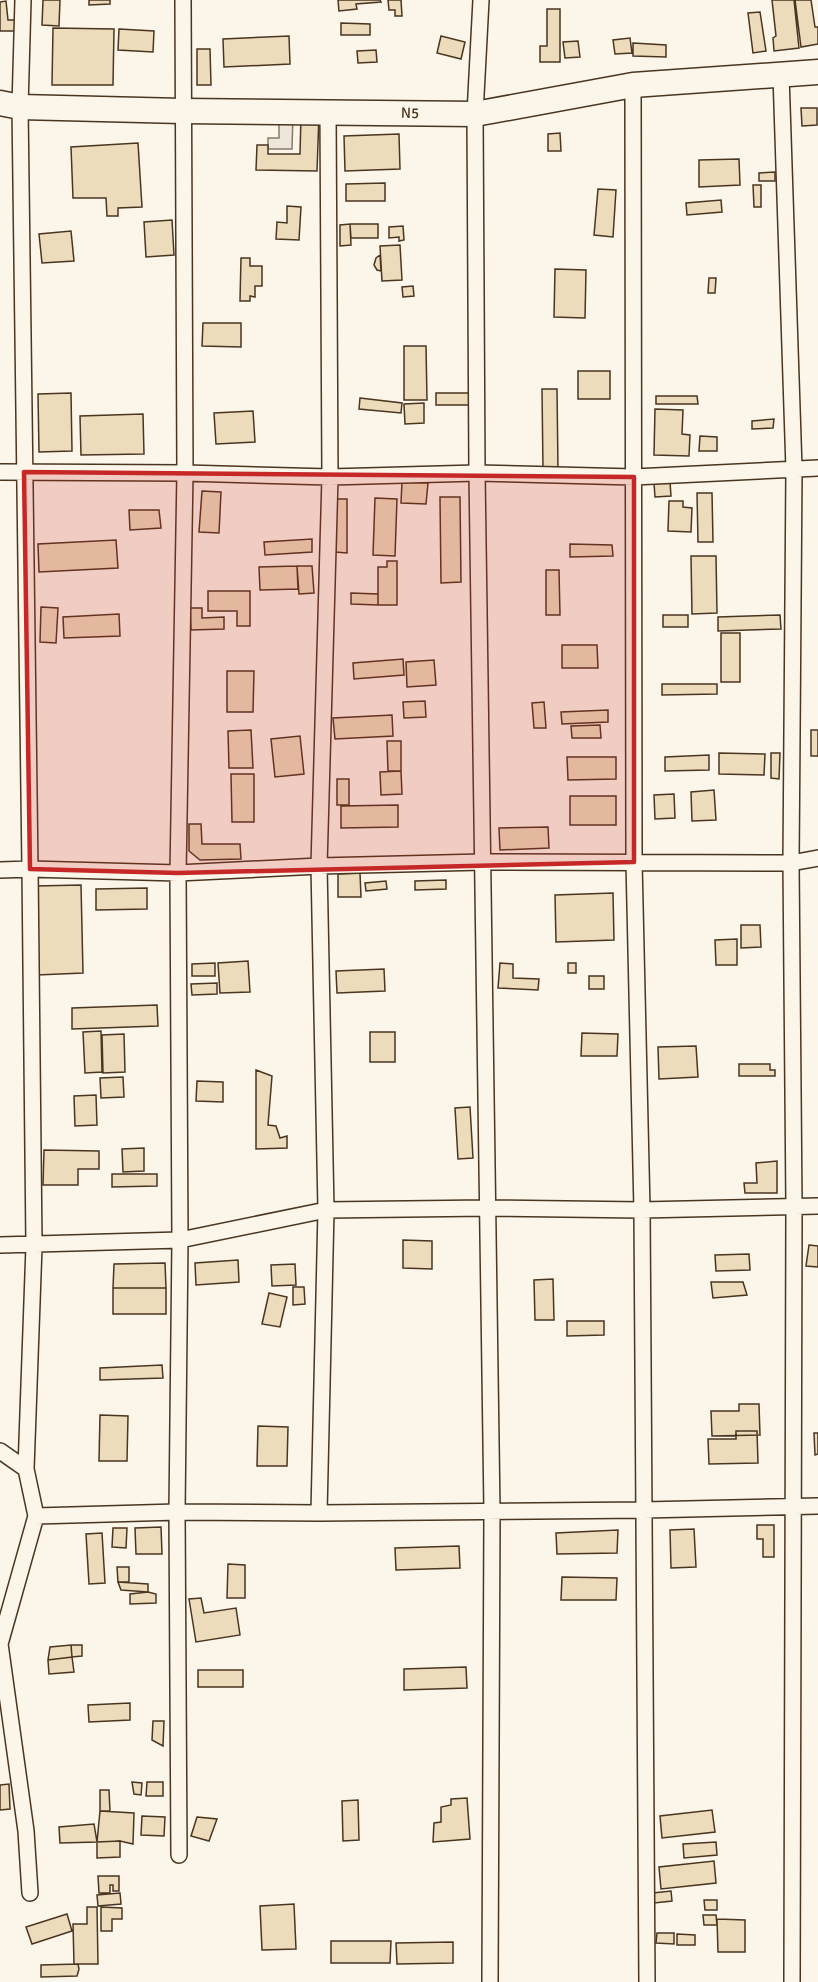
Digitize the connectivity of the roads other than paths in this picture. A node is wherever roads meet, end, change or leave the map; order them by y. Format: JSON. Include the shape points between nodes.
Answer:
{"nodes":[{"id":1,"x":23,"y":0,"type":"edge"},
{"id":2,"x":183,"y":0,"type":"edge"},
{"id":3,"x":481,"y":0,"type":"edge"},
{"id":4,"x":818,"y":72,"type":"edge"},
{"id":5,"x":781,"y":75,"type":"junction"},
{"id":6,"x":633,"y":85,"type":"junction"},
{"id":7,"x":10,"y":105,"type":"edge"},
{"id":8,"x":182,"y":111,"type":"junction"},
{"id":9,"x":328,"y":111,"type":"junction"},
{"id":10,"x":475,"y":114,"type":"junction"},
{"id":11,"x":818,"y":468,"type":"edge"},
{"id":12,"x":794,"y":469,"type":"junction"},
{"id":13,"x":0,"y":472,"type":"edge"},
{"id":14,"x":24,"y":472,"type":"junction"},
{"id":15,"x":477,"y":472,"type":"junction"},
{"id":16,"x":185,"y":473,"type":"junction"},
{"id":17,"x":330,"y":477,"type":"junction"},
{"id":18,"x":634,"y":477,"type":"junction"},
{"id":19,"x":818,"y":858,"type":"edge"},
{"id":20,"x":483,"y":862,"type":"junction"},
{"id":21,"x":634,"y":862,"type":"junction"},
{"id":22,"x":791,"y":863,"type":"junction"},
{"id":23,"x":319,"y":866,"type":"junction"},
{"id":24,"x":0,"y":870,"type":"edge"},
{"id":25,"x":30,"y":870,"type":"junction"},
{"id":26,"x":177,"y":873,"type":"junction"},
{"id":27,"x":794,"y":1206,"type":"junction"},
{"id":28,"x":818,"y":1206,"type":"edge"},
{"id":29,"x":487,"y":1208,"type":"junction"},
{"id":30,"x":326,"y":1209,"type":"junction"},
{"id":31,"x":642,"y":1210,"type":"junction"},
{"id":32,"x":180,"y":1240,"type":"junction"},
{"id":33,"x":0,"y":1245,"type":"edge"},
{"id":34,"x":34,"y":1246,"type":"junction"},
{"id":35,"x":0,"y":1451,"type":"edge"},
{"id":36,"x":26,"y":1469,"type":"junction"},
{"id":37,"x":793,"y":1506,"type":"junction"},
{"id":38,"x":818,"y":1506,"type":"edge"},
{"id":39,"x":644,"y":1510,"type":"junction"},
{"id":40,"x":492,"y":1511,"type":"junction"},
{"id":41,"x":177,"y":1512,"type":"junction"},
{"id":42,"x":319,"y":1513,"type":"junction"},
{"id":43,"x":36,"y":1515,"type":"junction"},
{"id":44,"x":0,"y":1644,"type":"edge"},
{"id":45,"x":179,"y":1855,"type":"dead end"},
{"id":46,"x":30,"y":1893,"type":"dead end"},
{"id":47,"x":489,"y":1982,"type":"edge"},
{"id":48,"x":647,"y":1982,"type":"edge"},
{"id":49,"x":792,"y":1982,"type":"edge"}],
"edges":[{"from":1,"to":7,"type":"street"},
{"from":2,"to":8,"type":"street"},
{"from":3,"to":10,"type":"street"},
{"from":4,"to":5,"type":"main road","name":"N5","number":"N5"},
{"from":5,"to":6,"type":"main road","name":"N5","number":"N5"},
{"from":5,"to":12,"type":"street"},
{"from":6,"to":10,"type":"main road","name":"N5","number":"N5"},
{"from":6,"to":18,"type":"street"},
{"from":7,"to":8,"type":"main road","name":"N5","number":"N5"},
{"from":7,"to":14,"type":"street"},
{"from":8,"to":9,"type":"main road","name":"N5","number":"N5"},
{"from":8,"to":16,"type":"street"},
{"from":9,"to":10,"type":"main road","name":"N5","number":"N5"},
{"from":9,"to":17,"type":"street"},
{"from":10,"to":15,"type":"street"},
{"from":11,"to":12,"type":"street"},
{"from":12,"to":18,"type":"street"},
{"from":12,"to":22,"type":"street"},
{"from":13,"to":14,"type":"street"},
{"from":14,"to":16,"type":"street"},
{"from":14,"to":25,"type":"street"},
{"from":15,"to":17,"type":"street"},
{"from":15,"to":18,"type":"street"},
{"from":15,"to":20,"type":"street"},
{"from":16,"to":17,"type":"street"},
{"from":16,"to":26,"type":"street"},
{"from":17,"to":23,"type":"street"},
{"from":18,"to":21,"type":"street"},
{"from":19,"to":22,"type":"street"},
{"from":20,"to":21,"type":"street"},
{"from":20,"to":23,"type":"street"},
{"from":20,"to":29,"type":"street"},
{"from":21,"to":22,"type":"street"},
{"from":21,"to":31,"type":"street"},
{"from":22,"to":27,"type":"street"},
{"from":23,"to":26,"type":"street"},
{"from":23,"to":30,"type":"street"},
{"from":24,"to":25,"type":"street"},
{"from":25,"to":26,"type":"street"},
{"from":25,"to":34,"type":"street"},
{"from":26,"to":32,"type":"street"},
{"from":27,"to":28,"type":"street"},
{"from":27,"to":31,"type":"street"},
{"from":27,"to":37,"type":"street"},
{"from":29,"to":30,"type":"street"},
{"from":29,"to":31,"type":"street"},
{"from":29,"to":40,"type":"street"},
{"from":30,"to":32,"type":"street"},
{"from":30,"to":42,"type":"street"},
{"from":31,"to":39,"type":"street"},
{"from":32,"to":34,"type":"street"},
{"from":32,"to":41,"type":"street"},
{"from":33,"to":34,"type":"street"},
{"from":34,"to":36,"type":"street"},
{"from":35,"to":36,"type":"street"},
{"from":36,"to":43,"type":"street"},
{"from":37,"to":38,"type":"street"},
{"from":37,"to":39,"type":"street"},
{"from":37,"to":49,"type":"street"},
{"from":39,"to":40,"type":"street"},
{"from":39,"to":48,"type":"street"},
{"from":40,"to":42,"type":"street"},
{"from":40,"to":47,"type":"street"},
{"from":41,"to":42,"type":"street"},
{"from":41,"to":43,"type":"street"},
{"from":41,"to":45,"type":"street"},
{"from":43,"to":44,"type":"street"},
{"from":44,"to":46,"type":"street","via":[[26,1832]]}]}
